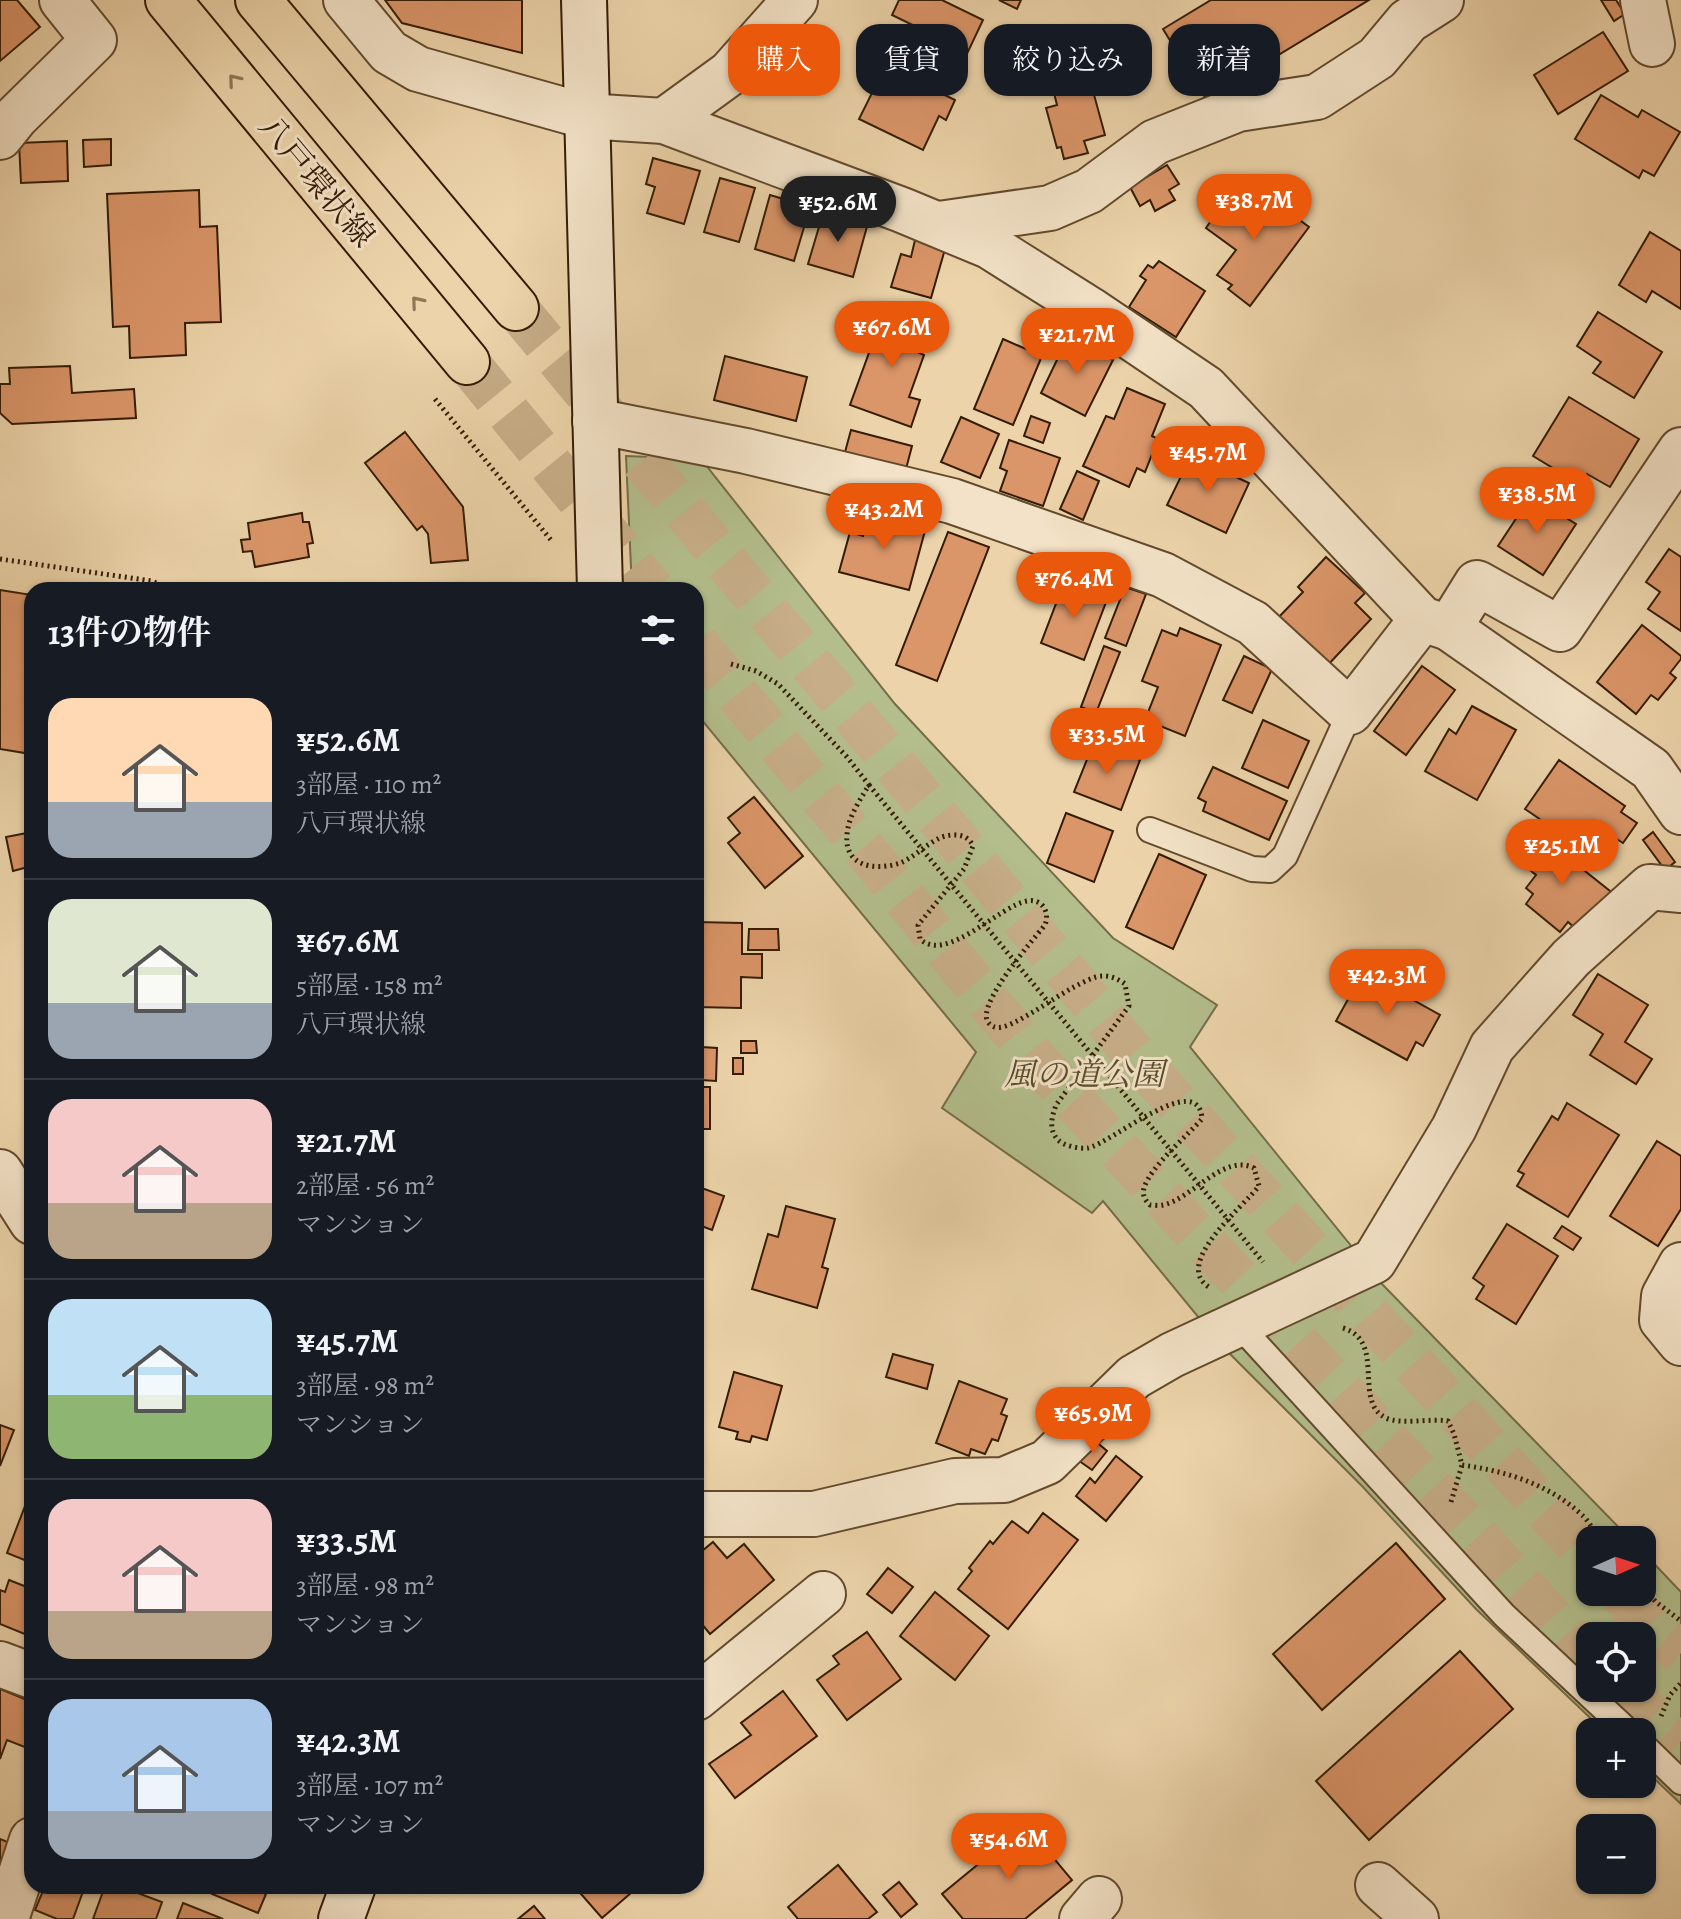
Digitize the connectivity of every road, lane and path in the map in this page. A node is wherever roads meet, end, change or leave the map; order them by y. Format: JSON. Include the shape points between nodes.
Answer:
{"nodes":[{"id":1,"x":62,"y":0,"type":"edge"},
{"id":2,"x":168,"y":0,"type":"edge"},
{"id":3,"x":258,"y":0,"type":"edge"},
{"id":4,"x":346,"y":0,"type":"edge"},
{"id":5,"x":584,"y":0,"type":"edge"},
{"id":6,"x":795,"y":0,"type":"edge"},
{"id":7,"x":1441,"y":0,"type":"edge"},
{"id":8,"x":1643,"y":0,"type":"edge"},
{"id":9,"x":1652,"y":44,"type":"dead end"},
{"id":10,"x":585,"y":116,"type":"junction"},
{"id":11,"x":664,"y":121,"type":"junction"},
{"id":12,"x":0,"y":137,"type":"edge"},
{"id":13,"x":937,"y":224,"type":"junction"},
{"id":14,"x":516,"y":308,"type":"tunnel mouth"},
{"id":15,"x":467,"y":362,"type":"tunnel mouth"},
{"id":16,"x":595,"y":421,"type":"junction"},
{"id":17,"x":1681,"y":450,"type":"edge"},
{"id":18,"x":0,"y":559,"type":"edge"},
{"id":19,"x":154,"y":582,"type":"edge"},
{"id":20,"x":600,"y":582,"type":"edge"},
{"id":21,"x":1436,"y":624,"type":"junction"},
{"id":22,"x":731,"y":664,"type":"dead end"},
{"id":23,"x":1350,"y":712,"type":"junction"},
{"id":24,"x":869,"y":785,"type":"junction"},
{"id":25,"x":1681,"y":812,"type":"edge"},
{"id":26,"x":1150,"y":830,"type":"dead end"},
{"id":27,"x":924,"y":849,"type":"junction"},
{"id":28,"x":952,"y":883,"type":"junction"},
{"id":29,"x":1681,"y":890,"type":"edge"},
{"id":30,"x":985,"y":924,"type":"junction"},
{"id":31,"x":1016,"y":963,"type":"junction"},
{"id":32,"x":1050,"y":1002,"type":"junction"},
{"id":33,"x":1092,"y":1056,"type":"junction"},
{"id":34,"x":1146,"y":1117,"type":"junction"},
{"id":35,"x":1173,"y":1151,"type":"junction"},
{"id":36,"x":0,"y":1172,"type":"edge"},
{"id":37,"x":1201,"y":1184,"type":"junction"},
{"id":38,"x":24,"y":1210,"type":"edge"},
{"id":39,"x":1229,"y":1220,"type":"junction"},
{"id":40,"x":1681,"y":1265,"type":"edge"},
{"id":41,"x":1296,"y":1298,"type":"junction"},
{"id":42,"x":1229,"y":1305,"type":"junction"},
{"id":43,"x":1681,"y":1343,"type":"edge"},
{"id":44,"x":704,"y":1514,"type":"edge"},
{"id":45,"x":1590,"y":1526,"type":"edge"},
{"id":46,"x":823,"y":1594,"type":"dead end"},
{"id":47,"x":1656,"y":1602,"type":"edge"},
{"id":48,"x":1681,"y":1621,"type":"edge"},
{"id":49,"x":0,"y":1664,"type":"edge"},
{"id":50,"x":24,"y":1673,"type":"edge"},
{"id":51,"x":704,"y":1691,"type":"edge"},
{"id":52,"x":1614,"y":1718,"type":"edge"},
{"id":53,"x":1656,"y":1758,"type":"edge"},
{"id":54,"x":1681,"y":1782,"type":"edge"},
{"id":55,"x":24,"y":1864,"type":"edge"},
{"id":56,"x":1378,"y":1885,"type":"dead end"},
{"id":57,"x":350,"y":1894,"type":"edge"},
{"id":58,"x":6,"y":1919,"type":"edge"},
{"id":59,"x":341,"y":1919,"type":"edge"},
{"id":60,"x":1416,"y":1919,"type":"edge"}],
"edges":[{"from":1,"to":12,"type":"street","via":[[94,40]]},
{"from":15,"to":2,"type":"main road","name":"八戸環状線","one_way":true},
{"from":3,"to":14,"type":"main road"},
{"from":4,"to":10,"type":"street","via":[[389,52],[418,69]]},
{"from":5,"to":10,"type":"street"},
{"from":6,"to":11,"type":"street","via":[[730,73]]},
{"from":7,"to":13,"type":"street","via":[[1408,21],[1377,58],[1317,97],[1238,109],[1155,142],[1089,191],[1050,208]]},
{"from":8,"to":9,"type":"street"},
{"from":10,"to":11,"type":"street"},
{"from":10,"to":16,"type":"street"},
{"from":11,"to":13,"type":"street"},
{"from":13,"to":21,"type":"street","via":[[989,246],[1206,388]]},
{"from":16,"to":20,"type":"street"},
{"from":16,"to":23,"type":"street","via":[[952,501],[1163,575],[1253,623]]},
{"from":17,"to":21,"type":"street","via":[[1560,629],[1477,583]]},
{"from":18,"to":19,"type":"path"},
{"from":21,"to":23,"type":"street"},
{"from":21,"to":25,"type":"street","via":[[1651,769]]},
{"from":22,"to":24,"type":"path","via":[[778,684]]},
{"from":23,"to":26,"type":"lane","via":[[1285,856],[1270,870],[1252,869]]},
{"from":24,"to":27,"type":"path"},
{"from":24,"to":27,"type":"path","via":[[852,814],[847,835],[852,856],[868,868],[900,863]]},
{"from":27,"to":28,"type":"path"},
{"from":27,"to":28,"type":"path","via":[[943,837],[970,839],[973,846],[964,869]]},
{"from":28,"to":30,"type":"path"},
{"from":28,"to":30,"type":"path","via":[[918,925],[920,939],[926,946],[936,946]]},
{"from":29,"to":41,"type":"street","via":[[1650,887],[1571,958],[1492,1047],[1454,1128],[1374,1261]]},
{"from":30,"to":31,"type":"path"},
{"from":30,"to":31,"type":"path","via":[[1025,901],[1046,909],[1045,925]]},
{"from":31,"to":32,"type":"path"},
{"from":31,"to":32,"type":"path","via":[[994,992],[985,1012],[987,1021],[1002,1028]]},
{"from":32,"to":33,"type":"path"},
{"from":32,"to":33,"type":"path","via":[[1096,977],[1116,977],[1125,984],[1129,1006]]},
{"from":33,"to":34,"type":"path"},
{"from":33,"to":34,"type":"path","via":[[1056,1105],[1052,1130],[1059,1141],[1088,1148]]},
{"from":34,"to":35,"type":"path"},
{"from":34,"to":35,"type":"path","via":[[1187,1100],[1201,1109],[1202,1119]]},
{"from":35,"to":37,"type":"path"},
{"from":35,"to":37,"type":"path","via":[[1153,1172],[1144,1198],[1150,1205],[1163,1205]]},
{"from":36,"to":38,"type":"street"},
{"from":37,"to":39,"type":"path"},
{"from":37,"to":39,"type":"path","via":[[1226,1169],[1246,1164],[1254,1168],[1259,1186]]},
{"from":39,"to":41,"type":"path"},
{"from":39,"to":42,"type":"path","via":[[1211,1239],[1197,1271]]},
{"from":40,"to":43,"type":"street","via":[[1664,1296],[1662,1320]]},
{"from":41,"to":42,"type":"street"},
{"from":41,"to":45,"type":"path","via":[[1311,1316],[1361,1338],[1372,1400],[1384,1417],[1448,1421],[1462,1465],[1531,1482],[1583,1515]]},
{"from":42,"to":44,"type":"street","via":[[1172,1355],[1134,1377],[1047,1462],[1004,1480],[955,1481],[814,1514]]},
{"from":42,"to":52,"type":"lane","via":[[1504,1615]]},
{"from":46,"to":51,"type":"street"},
{"from":47,"to":48,"type":"path"},
{"from":49,"to":50,"type":"street"},
{"from":53,"to":54,"type":"lane"},
{"from":55,"to":58,"type":"street"},
{"from":56,"to":60,"type":"street"},
{"from":57,"to":59,"type":"street"}]}
